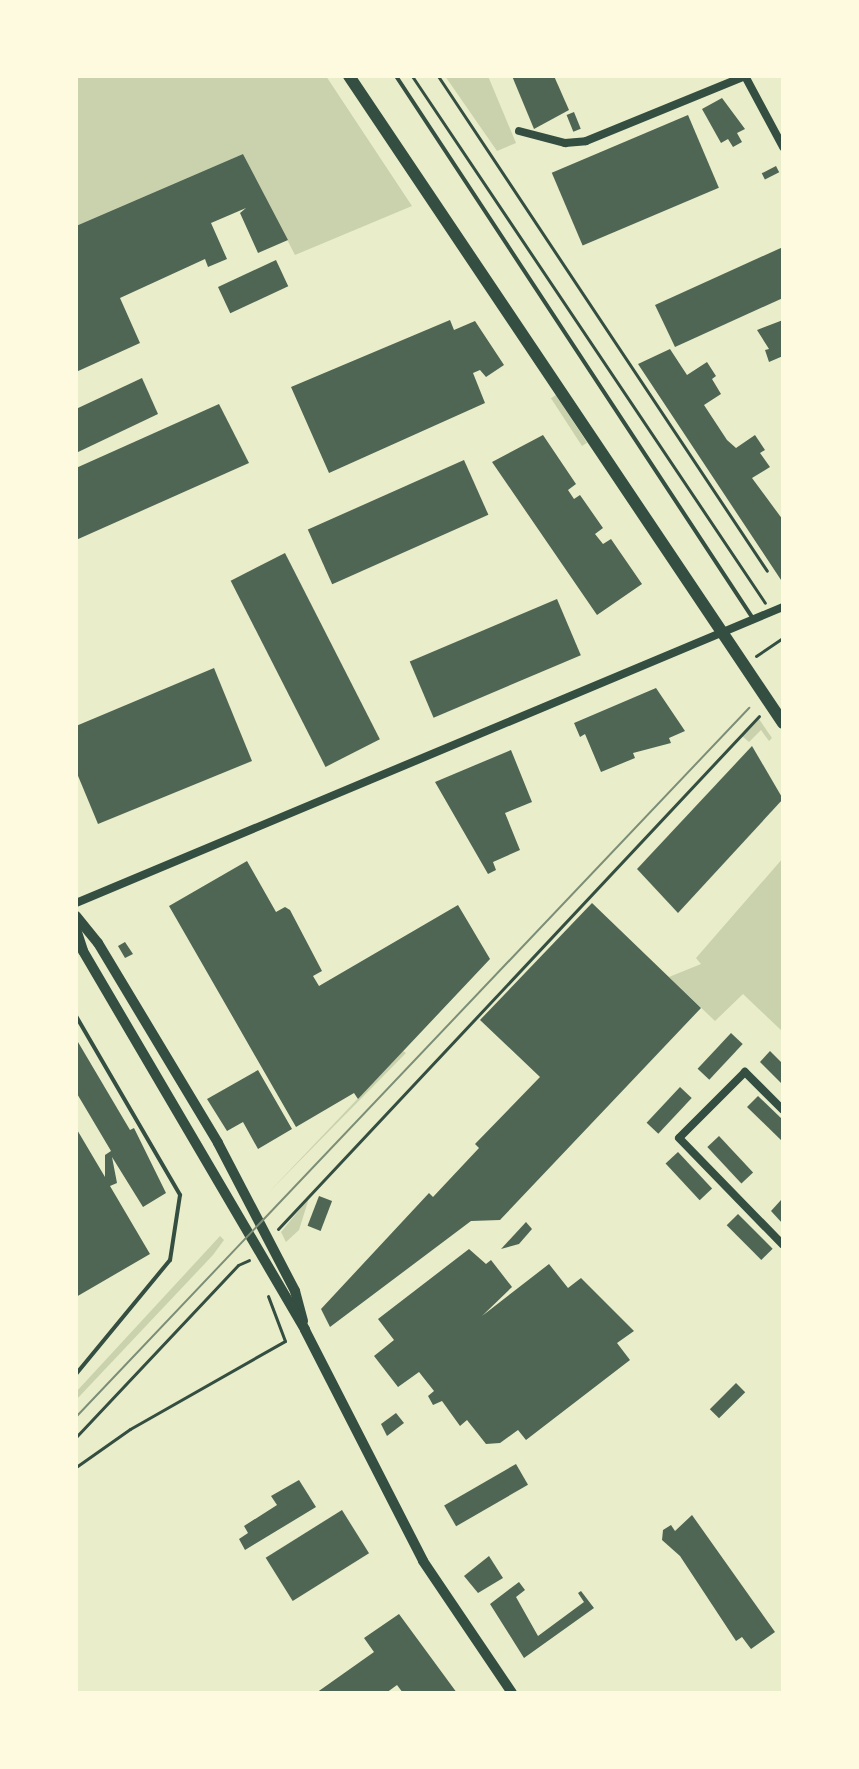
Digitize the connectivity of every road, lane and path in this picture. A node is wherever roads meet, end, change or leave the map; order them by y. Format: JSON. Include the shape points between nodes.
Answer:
{"nodes":[{"id":1,"x":349,"y":76,"type":"edge"},
{"id":2,"x":396,"y":76,"type":"edge"},
{"id":3,"x":412,"y":76,"type":"edge"},
{"id":4,"x":438,"y":76,"type":"edge"},
{"id":5,"x":519,"y":131,"type":"dead end"},
{"id":6,"x":783,"y":147,"type":"edge"},
{"id":7,"x":767,"y":571,"type":"dead end"},
{"id":8,"x":783,"y":607,"type":"edge"},
{"id":9,"x":772,"y":613,"type":"junction"},
{"id":10,"x":755,"y":622,"type":"junction"},
{"id":11,"x":725,"y":636,"type":"junction"},
{"id":12,"x":783,"y":638,"type":"edge"},
{"id":13,"x":744,"y":664,"type":"junction"},
{"id":14,"x":759,"y":716,"type":"dead end"},
{"id":15,"x":783,"y":723,"type":"edge"},
{"id":16,"x":76,"y":903,"type":"edge"},
{"id":17,"x":76,"y":916,"type":"edge"},
{"id":18,"x":76,"y":929,"type":"edge"},
{"id":19,"x":76,"y":1016,"type":"edge"},
{"id":20,"x":783,"y":1110,"type":"edge"},
{"id":21,"x":275,"y":1235,"type":"dead end"},
{"id":22,"x":783,"y":1245,"type":"edge"},
{"id":23,"x":257,"y":1270,"type":"dead end"},
{"id":24,"x":267,"y":1294,"type":"dead end"},
{"id":25,"x":305,"y":1330,"type":"junction"},
{"id":26,"x":76,"y":1374,"type":"edge"},
{"id":27,"x":76,"y":1437,"type":"edge"},
{"id":28,"x":76,"y":1467,"type":"edge"},
{"id":29,"x":512,"y":1693,"type":"edge"}],
"edges":[{"from":1,"to":11,"type":"main road"},
{"from":2,"to":10,"type":"lane"},
{"from":3,"to":9,"type":"path"},
{"from":4,"to":7,"type":"path"},
{"from":5,"to":6,"type":"street","via":[[565,143],[586,141],[745,76]]},
{"from":8,"to":9,"type":"street"},
{"from":9,"to":10,"type":"street"},
{"from":10,"to":11,"type":"street"},
{"from":11,"to":13,"type":"main road"},
{"from":11,"to":16,"type":"street"},
{"from":12,"to":13,"type":"path"},
{"from":13,"to":15,"type":"main road"},
{"from":14,"to":21,"type":"path","via":[[281,1221]]},
{"from":17,"to":25,"type":"street","via":[[98,943],[238,1180],[295,1291]]},
{"from":18,"to":25,"type":"street","via":[[83,951]]},
{"from":19,"to":26,"type":"lane","via":[[180,1195],[170,1260]]},
{"from":20,"to":22,"type":"street","via":[[745,1072],[679,1138]]},
{"from":23,"to":27,"type":"path","via":[[251,1259],[238,1265]]},
{"from":24,"to":28,"type":"path","via":[[285,1341],[130,1429]]},
{"from":25,"to":29,"type":"street","via":[[423,1561]]}]}
